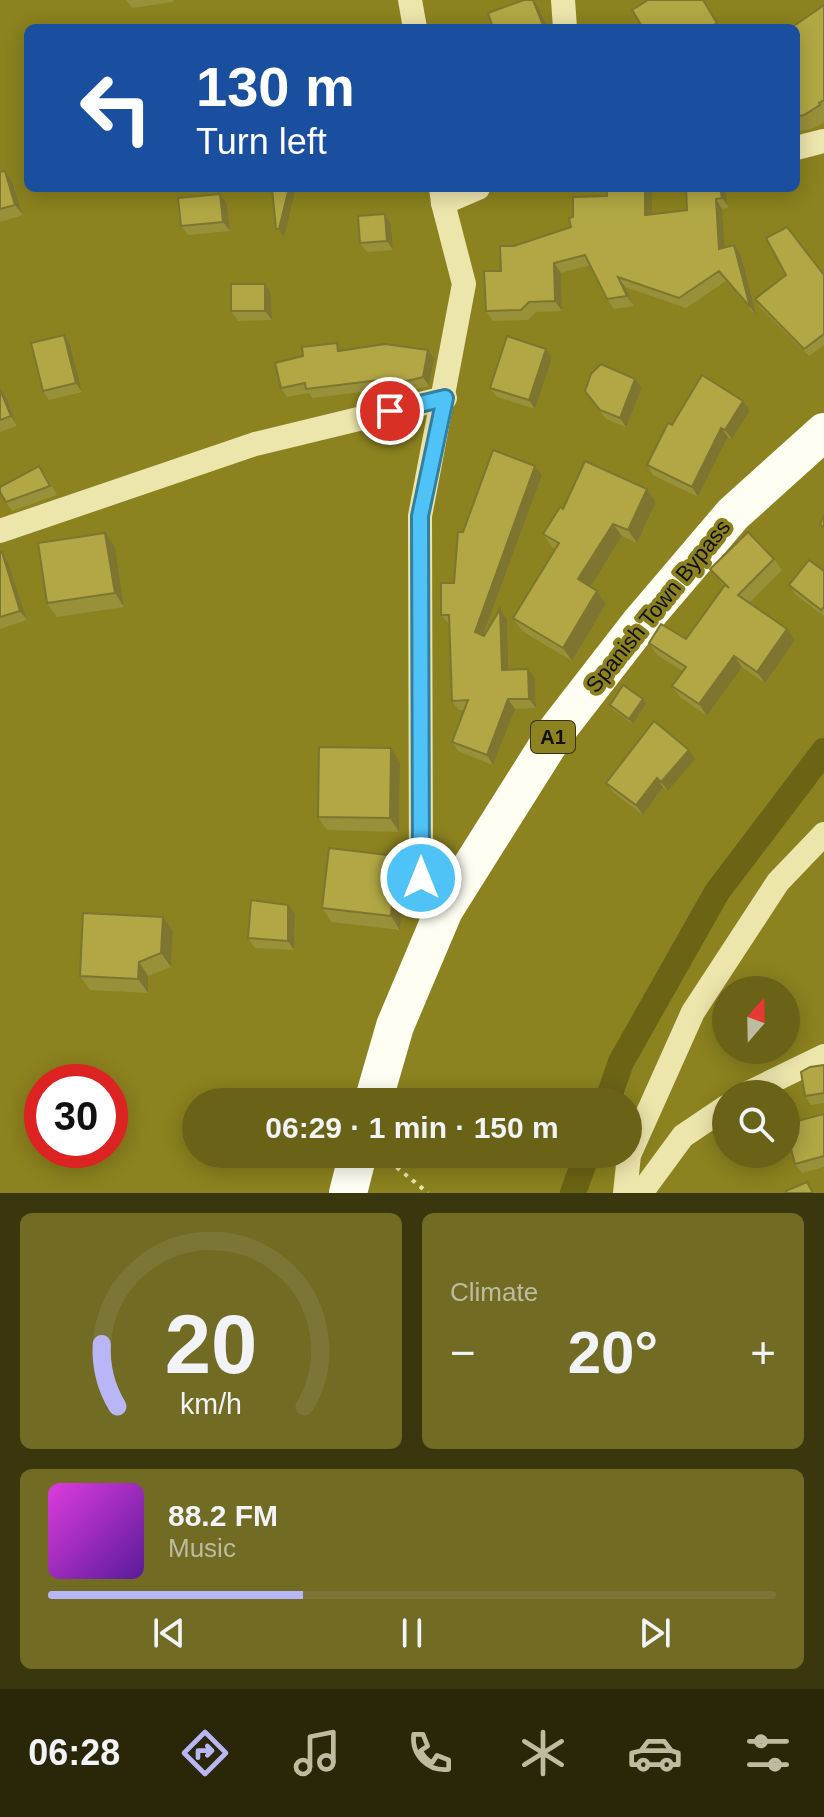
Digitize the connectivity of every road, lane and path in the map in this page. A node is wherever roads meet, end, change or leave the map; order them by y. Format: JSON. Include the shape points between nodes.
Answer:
{"nodes":[{"id":1,"x":410,"y":0,"type":"edge"},
{"id":2,"x":563,"y":0,"type":"edge"},
{"id":3,"x":414,"y":24,"type":"edge"},
{"id":4,"x":565,"y":24,"type":"edge"},
{"id":5,"x":824,"y":141,"type":"edge"},
{"id":6,"x":800,"y":147,"type":"edge"},
{"id":7,"x":442,"y":196,"type":"edge"},
{"id":8,"x":445,"y":398,"type":"junction"},
{"id":9,"x":824,"y":432,"type":"edge"},
{"id":10,"x":0,"y":531,"type":"edge"},
{"id":11,"x":824,"y":834,"type":"edge"},
{"id":12,"x":421,"y":878,"type":"dead end"},
{"id":13,"x":824,"y":1056,"type":"edge"},
{"id":14,"x":775,"y":1080,"type":"edge"},
{"id":15,"x":377,"y":1088,"type":"edge"},
{"id":16,"x":712,"y":1116,"type":"edge"},
{"id":17,"x":354,"y":1168,"type":"edge"},
{"id":18,"x":398,"y":1168,"type":"edge"},
{"id":19,"x":348,"y":1193,"type":"edge"},
{"id":20,"x":428,"y":1193,"type":"edge"},
{"id":21,"x":625,"y":1193,"type":"edge"},
{"id":22,"x":641,"y":1193,"type":"edge"}],
"edges":[{"from":1,"to":3,"type":"street"},
{"from":2,"to":4,"type":"street"},
{"from":5,"to":6,"type":"street"},
{"from":7,"to":8,"type":"street","via":[[464,284]]},
{"from":8,"to":10,"type":"street","via":[[255,444]]},
{"from":8,"to":12,"type":"street","via":[[420,516]]},
{"from":9,"to":15,"type":"main road","name":"Spanish Town Bypass","number":"A1","via":[[733,514],[558,729],[444,910],[395,1026]]},
{"from":11,"to":21,"type":"street","via":[[778,882],[693,1012],[629,1155]]},
{"from":13,"to":14,"type":"street"},
{"from":16,"to":22,"type":"street","via":[[683,1136]]},
{"from":17,"to":19,"type":"main road"},
{"from":18,"to":20,"type":"path"}]}
